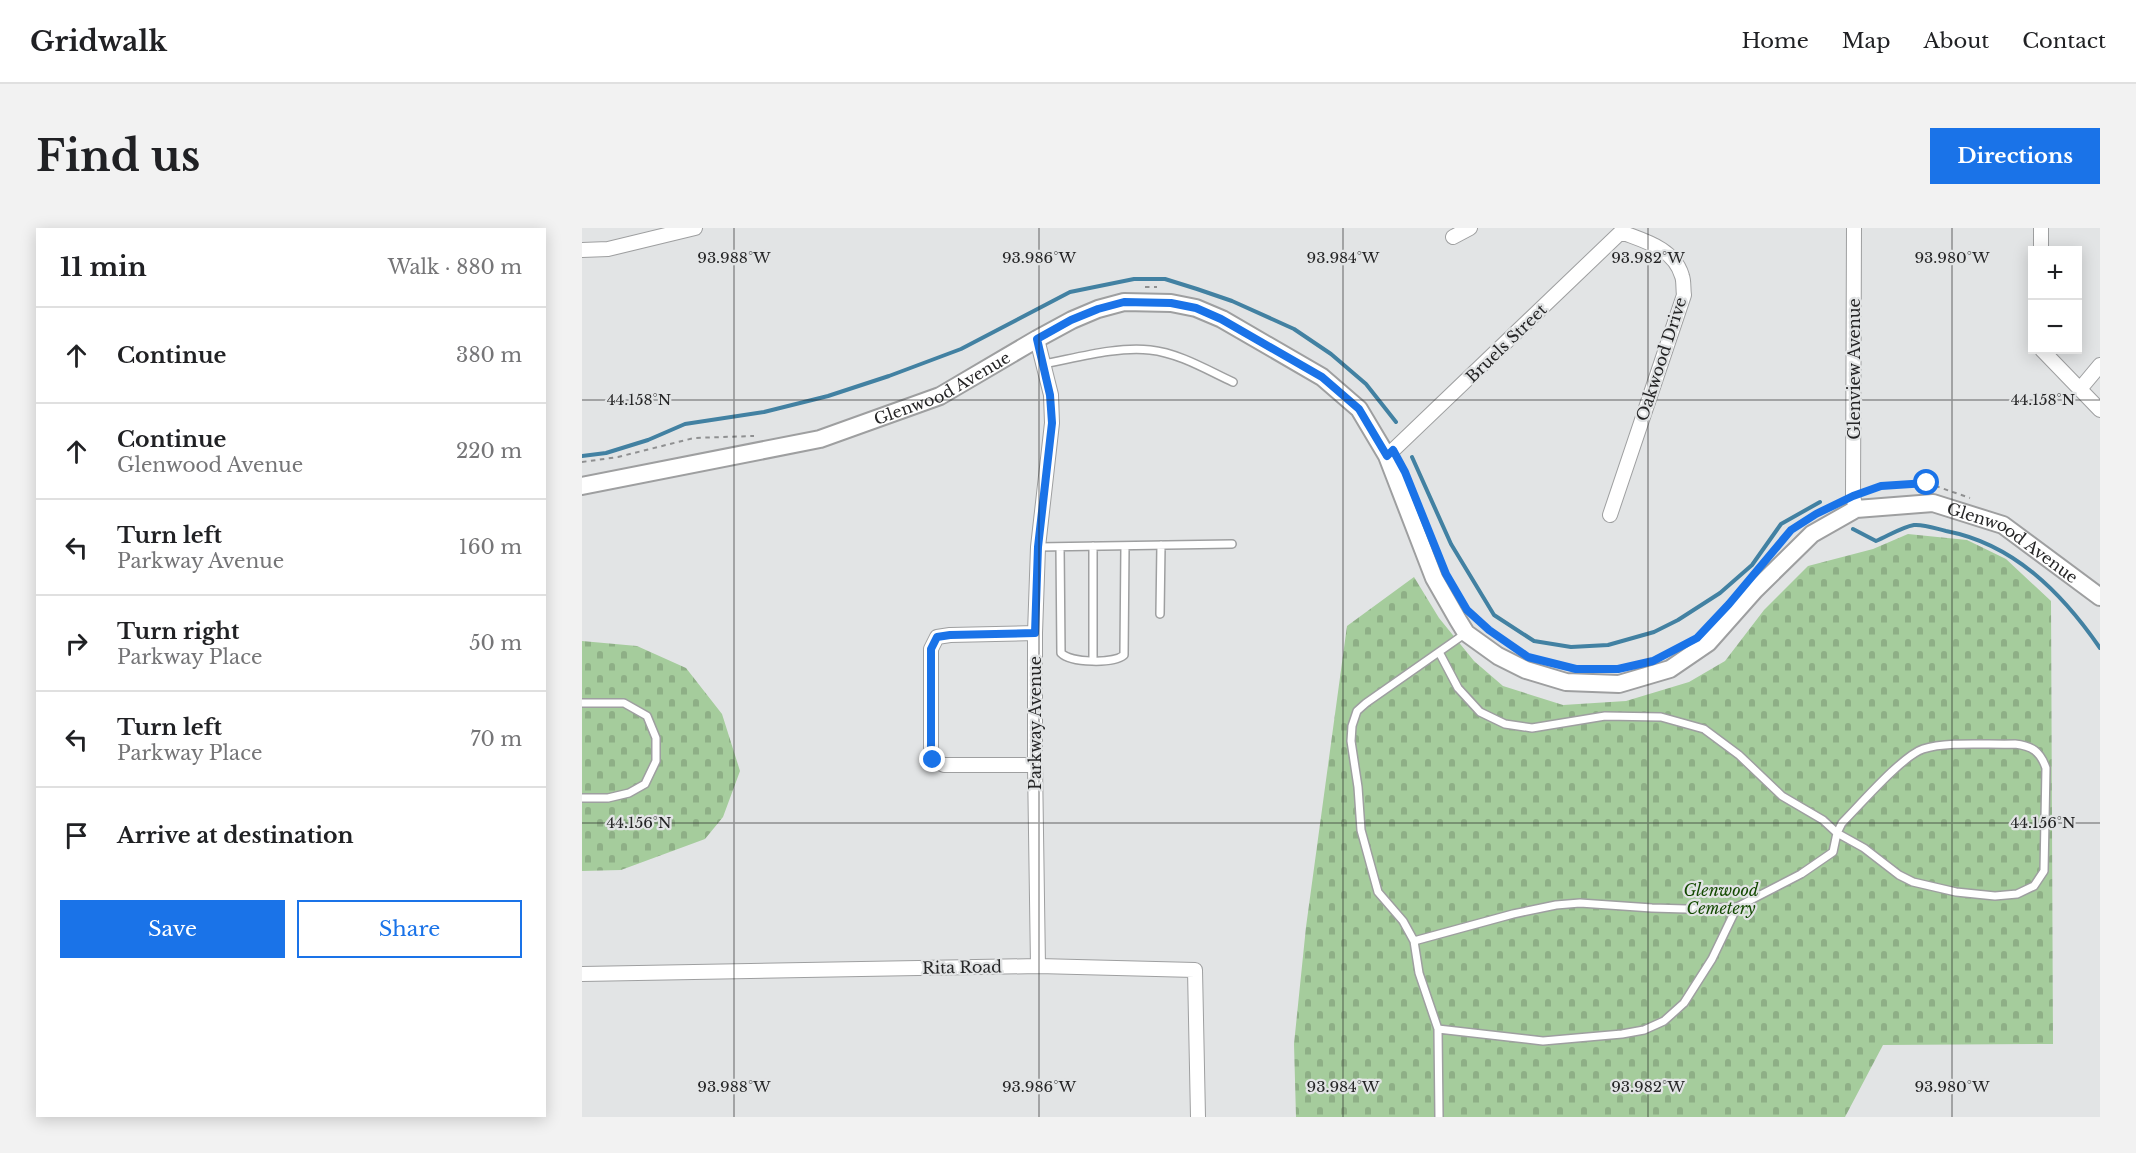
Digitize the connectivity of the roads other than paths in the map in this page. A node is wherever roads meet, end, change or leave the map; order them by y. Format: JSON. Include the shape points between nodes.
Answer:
{"nodes":[{"id":1,"x":695,"y":228,"type":"edge"},
{"id":2,"x":1470,"y":228,"type":"edge"},
{"id":3,"x":1854,"y":228,"type":"edge"},
{"id":4,"x":2041,"y":228,"type":"edge"},
{"id":5,"x":1622,"y":230,"type":"edge"},
{"id":6,"x":1453,"y":237,"type":"dead end"},
{"id":7,"x":2041,"y":246,"type":"edge"},
{"id":8,"x":582,"y":250,"type":"edge"},
{"id":9,"x":1037,"y":339,"type":"junction"},
{"id":10,"x":2046,"y":354,"type":"edge"},
{"id":11,"x":1044,"y":364,"type":"junction"},
{"id":12,"x":2100,"y":366,"type":"edge"},
{"id":13,"x":1233,"y":382,"type":"dead end"},
{"id":14,"x":2080,"y":389,"type":"junction"},
{"id":15,"x":2100,"y":410,"type":"edge"},
{"id":16,"x":1387,"y":456,"type":"junction"},
{"id":17,"x":582,"y":486,"type":"edge"},
{"id":18,"x":1854,"y":503,"type":"junction"},
{"id":19,"x":1610,"y":515,"type":"dead end"},
{"id":20,"x":1232,"y":544,"type":"dead end"},
{"id":21,"x":1161,"y":545,"type":"junction"},
{"id":22,"x":1093,"y":546,"type":"junction"},
{"id":23,"x":1125,"y":546,"type":"junction"},
{"id":24,"x":1038,"y":547,"type":"junction"},
{"id":25,"x":1060,"y":547,"type":"junction"},
{"id":26,"x":2100,"y":597,"type":"edge"},
{"id":27,"x":1160,"y":614,"type":"dead end"},
{"id":28,"x":1035,"y":633,"type":"junction"},
{"id":29,"x":1466,"y":633,"type":"junction"},
{"id":30,"x":1439,"y":652,"type":"junction"},
{"id":31,"x":1093,"y":661,"type":"junction"},
{"id":32,"x":582,"y":703,"type":"edge"},
{"id":33,"x":1035,"y":765,"type":"junction"},
{"id":34,"x":582,"y":798,"type":"edge"},
{"id":35,"x":1837,"y":833,"type":"junction"},
{"id":36,"x":1737,"y":906,"type":"junction"},
{"id":37,"x":1414,"y":941,"type":"junction"},
{"id":38,"x":1038,"y":966,"type":"junction"},
{"id":39,"x":582,"y":974,"type":"edge"},
{"id":40,"x":1438,"y":1029,"type":"junction"},
{"id":41,"x":1198,"y":1117,"type":"edge"},
{"id":42,"x":1439,"y":1117,"type":"edge"}],
"edges":[{"from":1,"to":8,"type":"street","via":[[608,249]]},
{"from":2,"to":6,"type":"street"},
{"from":3,"to":18,"type":"street","name":"Glenview Avenue"},
{"from":4,"to":7,"type":"street"},
{"from":5,"to":16,"type":"street","name":"Bruels Street"},
{"from":5,"to":19,"type":"street","name":"Oakwood Drive","via":[[1661,248],[1682,275],[1683,295]]},
{"from":9,"to":11,"type":"street","name":"Parkway Avenue"},
{"from":9,"to":16,"type":"street","name":"Glenwood Avenue","via":[[1089,312],[1124,302],[1196,308],[1322,377],[1359,409]]},
{"from":9,"to":17,"type":"street","name":"Glenwood Avenue","via":[[940,396],[820,440]]},
{"from":10,"to":14,"type":"street"},
{"from":11,"to":13,"type":"lane","via":[[1120,350],[1150,350]]},
{"from":11,"to":24,"type":"street","name":"Parkway Avenue","via":[[1052,423]]},
{"from":12,"to":14,"type":"street"},
{"from":14,"to":15,"type":"street"},
{"from":16,"to":29,"type":"street","name":"Glenwood Avenue","via":[[1434,578]]},
{"from":18,"to":26,"type":"street","name":"Glenwood Avenue","via":[[1933,503],[2003,525]]},
{"from":18,"to":29,"type":"street","name":"Glenwood Avenue","via":[[1812,534],[1708,643],[1670,669],[1619,684],[1566,682],[1526,670]]},
{"from":20,"to":21,"type":"lane"},
{"from":21,"to":23,"type":"lane"},
{"from":21,"to":27,"type":"lane"},
{"from":22,"to":23,"type":"lane"},
{"from":22,"to":25,"type":"lane"},
{"from":22,"to":31,"type":"lane"},
{"from":23,"to":31,"type":"lane","via":[[1124,656]]},
{"from":24,"to":25,"type":"lane"},
{"from":24,"to":28,"type":"street","name":"Parkway Avenue"},
{"from":25,"to":31,"type":"lane","via":[[1061,653],[1072,660]]},
{"from":28,"to":33,"type":"street","name":"Parkway Avenue"},
{"from":28,"to":33,"type":"street","via":[[937,637],[931,649],[931,747],[933,760],[944,765]]},
{"from":29,"to":30,"type":"lane"},
{"from":30,"to":35,"type":"lane","via":[[1458,688],[1480,711],[1505,724],[1532,728],[1605,716],[1660,717],[1704,729],[1739,755],[1782,796]]},
{"from":30,"to":37,"type":"lane","via":[[1366,703],[1357,711],[1352,726],[1361,830],[1368,863],[1378,892]]},
{"from":32,"to":34,"type":"lane","via":[[624,703],[647,716],[656,738],[656,761],[645,784],[608,798]]},
{"from":33,"to":38,"type":"street","name":"Parkway Avenue"},
{"from":35,"to":35,"type":"lane","via":[[1842,823],[1906,757],[1922,749],[2015,744],[2035,749],[2046,768],[2044,871],[2034,886],[2018,894],[1956,892],[1913,882]]},
{"from":35,"to":36,"type":"lane","via":[[1833,852],[1801,874]]},
{"from":36,"to":37,"type":"lane","via":[[1686,909],[1556,905]]},
{"from":36,"to":40,"type":"lane","via":[[1712,959],[1684,1003],[1664,1021],[1644,1030],[1543,1041]]},
{"from":37,"to":40,"type":"lane","via":[[1419,973]]},
{"from":38,"to":39,"type":"street","name":"Rita Road"},
{"from":38,"to":41,"type":"street","name":"Rita Road","via":[[1195,970]]},
{"from":40,"to":42,"type":"lane"}]}
